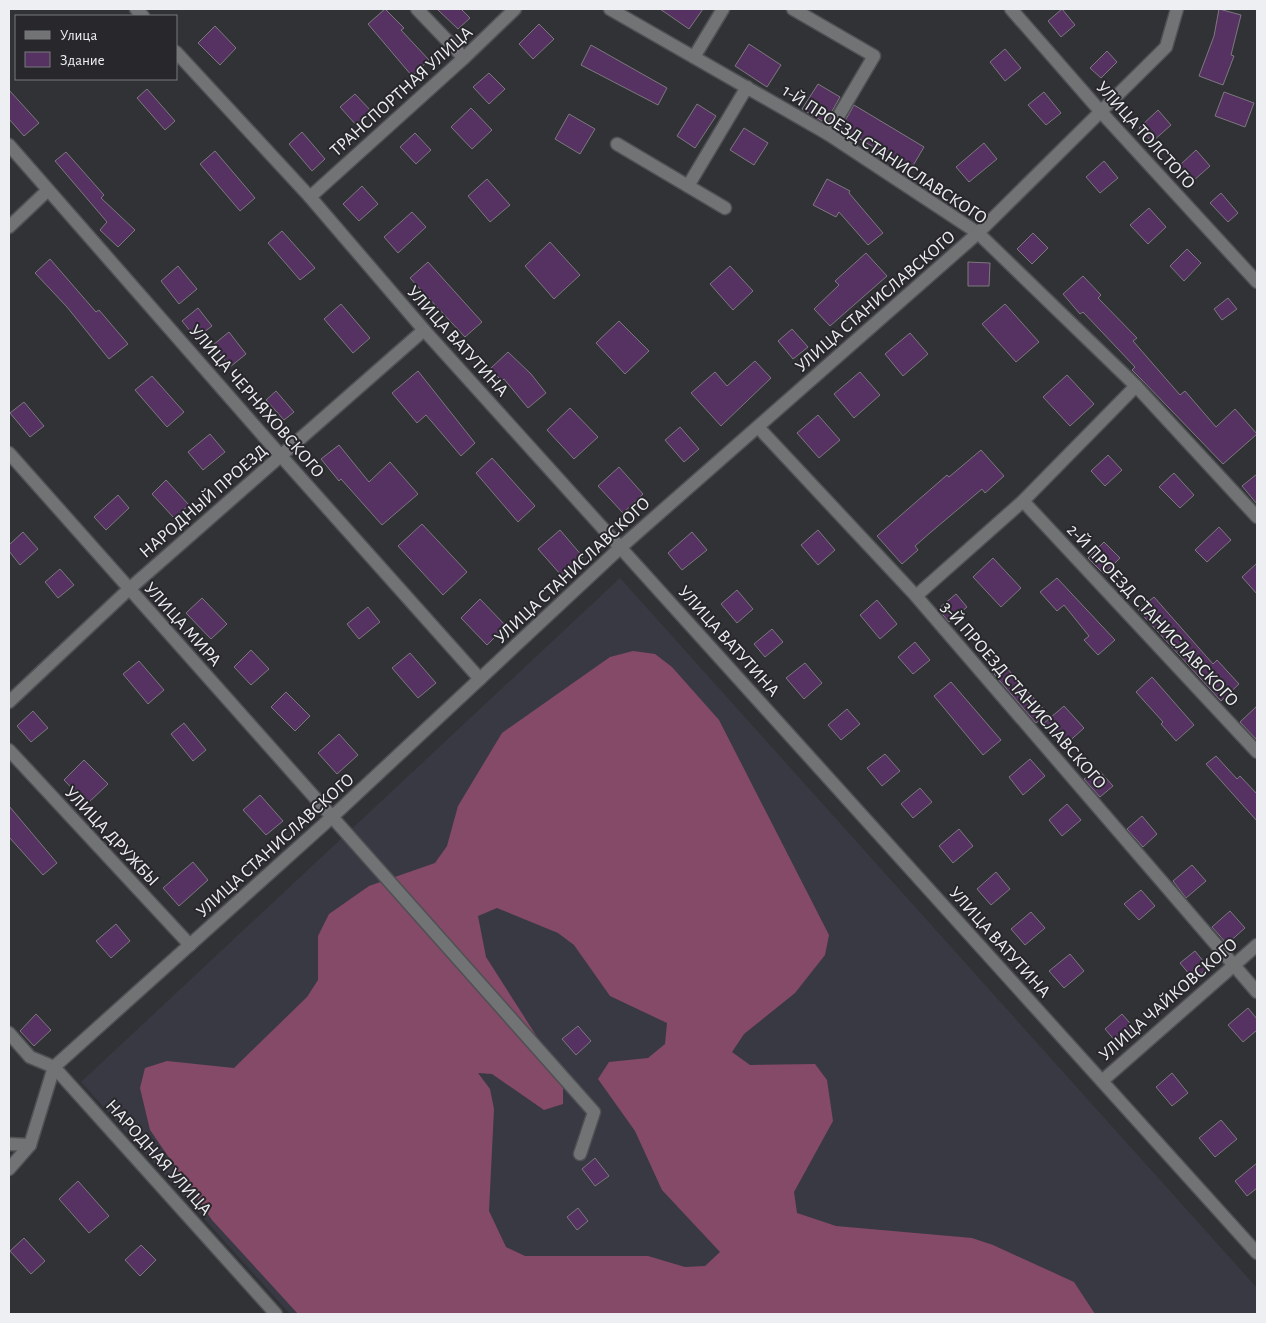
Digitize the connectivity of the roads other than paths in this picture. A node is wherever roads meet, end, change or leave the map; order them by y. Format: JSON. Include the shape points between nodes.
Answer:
{"nodes":[{"id":1,"x":417,"y":9,"type":"edge"},
{"id":2,"x":515,"y":9,"type":"edge"},
{"id":3,"x":610,"y":9,"type":"edge"},
{"id":4,"x":722,"y":9,"type":"edge"},
{"id":5,"x":793,"y":9,"type":"edge"},
{"id":6,"x":1011,"y":9,"type":"edge"},
{"id":7,"x":1177,"y":9,"type":"edge"},
{"id":8,"x":178,"y":54,"type":"edge"},
{"id":9,"x":694,"y":57,"type":"junction"},
{"id":10,"x":464,"y":58,"type":"junction"},
{"id":11,"x":746,"y":87,"type":"junction"},
{"id":12,"x":1101,"y":112,"type":"junction"},
{"id":13,"x":828,"y":134,"type":"junction"},
{"id":14,"x":617,"y":144,"type":"dead end"},
{"id":15,"x":9,"y":146,"type":"edge"},
{"id":16,"x":688,"y":186,"type":"junction"},
{"id":17,"x":48,"y":190,"type":"junction"},
{"id":18,"x":310,"y":197,"type":"junction"},
{"id":19,"x":725,"y":208,"type":"dead end"},
{"id":20,"x":9,"y":227,"type":"edge"},
{"id":21,"x":978,"y":233,"type":"junction"},
{"id":22,"x":1257,"y":282,"type":"edge"},
{"id":23,"x":424,"y":330,"type":"junction"},
{"id":24,"x":1136,"y":386,"type":"junction"},
{"id":25,"x":758,"y":427,"type":"junction"},
{"id":26,"x":9,"y":453,"type":"edge"},
{"id":27,"x":281,"y":456,"type":"junction"},
{"id":28,"x":1023,"y":501,"type":"junction"},
{"id":29,"x":1257,"y":517,"type":"edge"},
{"id":30,"x":621,"y":547,"type":"junction"},
{"id":31,"x":128,"y":590,"type":"junction"},
{"id":32,"x":916,"y":596,"type":"junction"},
{"id":33,"x":480,"y":679,"type":"junction"},
{"id":34,"x":9,"y":702,"type":"edge"},
{"id":35,"x":9,"y":750,"type":"edge"},
{"id":36,"x":1257,"y":752,"type":"edge"},
{"id":37,"x":332,"y":818,"type":"junction"},
{"id":38,"x":1257,"y":944,"type":"edge"},
{"id":39,"x":190,"y":946,"type":"junction"},
{"id":40,"x":1235,"y":966,"type":"junction"},
{"id":41,"x":1257,"y":992,"type":"edge"},
{"id":42,"x":9,"y":1033,"type":"edge"},
{"id":43,"x":54,"y":1067,"type":"junction"},
{"id":44,"x":1102,"y":1081,"type":"junction"},
{"id":45,"x":9,"y":1144,"type":"edge"},
{"id":46,"x":30,"y":1145,"type":"junction"},
{"id":47,"x":580,"y":1154,"type":"dead end"},
{"id":48,"x":9,"y":1169,"type":"edge"},
{"id":49,"x":1257,"y":1253,"type":"edge"},
{"id":50,"x":272,"y":1313,"type":"edge"}],
"edges":[{"from":1,"to":10,"type":"street"},
{"from":2,"to":10,"type":"street","name":"ТРАНСПОРТНАЯ УЛИЦА"},
{"from":3,"to":9,"type":"street","name":"1-Й ПРОЕЗД СТАНИСЛАВСКОГО"},
{"from":4,"to":9,"type":"street"},
{"from":5,"to":13,"type":"street","via":[[874,56]]},
{"from":6,"to":12,"type":"street","name":"УЛИЦА ТОЛСТОГО"},
{"from":7,"to":12,"type":"street","name":"УЛИЦА СТАНИСЛАВСКОГО","via":[[1166,47]]},
{"from":8,"to":18,"type":"street","name":"УЛИЦА ВАТУТИНА"},
{"from":9,"to":11,"type":"street","name":"1-Й ПРОЕЗД СТАНИСЛАВСКОГО"},
{"from":10,"to":18,"type":"street","name":"ТРАНСПОРТНАЯ УЛИЦА"},
{"from":11,"to":13,"type":"street","name":"1-Й ПРОЕЗД СТАНИСЛАВСКОГО"},
{"from":11,"to":16,"type":"street"},
{"from":12,"to":21,"type":"street","name":"УЛИЦА СТАНИСЛАВСКОГО"},
{"from":12,"to":22,"type":"street","name":"УЛИЦА ТОЛСТОГО"},
{"from":13,"to":21,"type":"street","name":"1-Й ПРОЕЗД СТАНИСЛАВСКОГО"},
{"from":14,"to":16,"type":"street"},
{"from":15,"to":17,"type":"street","name":"УЛИЦА ЧЕРНЯХОВСКОГО"},
{"from":16,"to":19,"type":"street"},
{"from":17,"to":20,"type":"street"},
{"from":17,"to":27,"type":"street","name":"УЛИЦА ЧЕРНЯХОВСКОГО"},
{"from":18,"to":23,"type":"street","name":"УЛИЦА ВАТУТИНА"},
{"from":21,"to":24,"type":"street","name":"1-Й ПРОЕЗД СТАНИСЛАВСКОГО"},
{"from":21,"to":25,"type":"street","name":"УЛИЦА СТАНИСЛАВСКОГО"},
{"from":23,"to":27,"type":"street","name":"НАРОДНЫЙ ПРОЕЗД"},
{"from":23,"to":30,"type":"street","name":"УЛИЦА ВАТУТИНА"},
{"from":24,"to":28,"type":"street"},
{"from":24,"to":29,"type":"street","name":"1-Й ПРОЕЗД СТАНИСЛАВСКОГО"},
{"from":25,"to":30,"type":"street","name":"УЛИЦА СТАНИСЛАВСКОГО"},
{"from":25,"to":32,"type":"street","name":"3-Й ПРОЕЗД СТАНИСЛАВСКОГО"},
{"from":26,"to":31,"type":"street","name":"УЛИЦА МИРА"},
{"from":27,"to":31,"type":"street","name":"НАРОДНЫЙ ПРОЕЗД"},
{"from":27,"to":33,"type":"street","name":"УЛИЦА ЧЕРНЯХОВСКОГО"},
{"from":28,"to":32,"type":"street"},
{"from":28,"to":36,"type":"street","name":"2-Й ПРОЕЗД СТАНИСЛАВСКОГО"},
{"from":30,"to":33,"type":"street","name":"УЛИЦА СТАНИСЛАВСКОГО"},
{"from":30,"to":44,"type":"street","name":"УЛИЦА ВАТУТИНА"},
{"from":31,"to":34,"type":"street","name":"НАРОДНЫЙ ПРОЕЗД"},
{"from":31,"to":37,"type":"street","name":"УЛИЦА МИРА"},
{"from":32,"to":40,"type":"street","name":"3-Й ПРОЕЗД СТАНИСЛАВСКОГО"},
{"from":33,"to":37,"type":"street","name":"УЛИЦА СТАНИСЛАВСКОГО"},
{"from":35,"to":39,"type":"street","name":"УЛИЦА ДРУЖБЫ"},
{"from":37,"to":39,"type":"street","name":"УЛИЦА СТАНИСЛАВСКОГО"},
{"from":37,"to":47,"type":"street","name":"УЛИЦА МИРА","via":[[594,1112]]},
{"from":38,"to":40,"type":"street","name":"УЛИЦА ЧАЙКОВСКОГО"},
{"from":39,"to":43,"type":"street","name":"УЛИЦА СТАНИСЛАВСКОГО"},
{"from":40,"to":41,"type":"street","name":"3-Й ПРОЕЗД СТАНИСЛАВСКОГО"},
{"from":40,"to":44,"type":"street","name":"УЛИЦА ЧАЙКОВСКОГО"},
{"from":42,"to":43,"type":"street","name":"НАРОДНАЯ УЛИЦА","via":[[30,1057]]},
{"from":43,"to":46,"type":"street"},
{"from":43,"to":50,"type":"street","name":"НАРОДНАЯ УЛИЦА"},
{"from":44,"to":49,"type":"street","name":"УЛИЦА ВАТУТИНА"},
{"from":45,"to":46,"type":"street"},
{"from":46,"to":48,"type":"street"}]}
